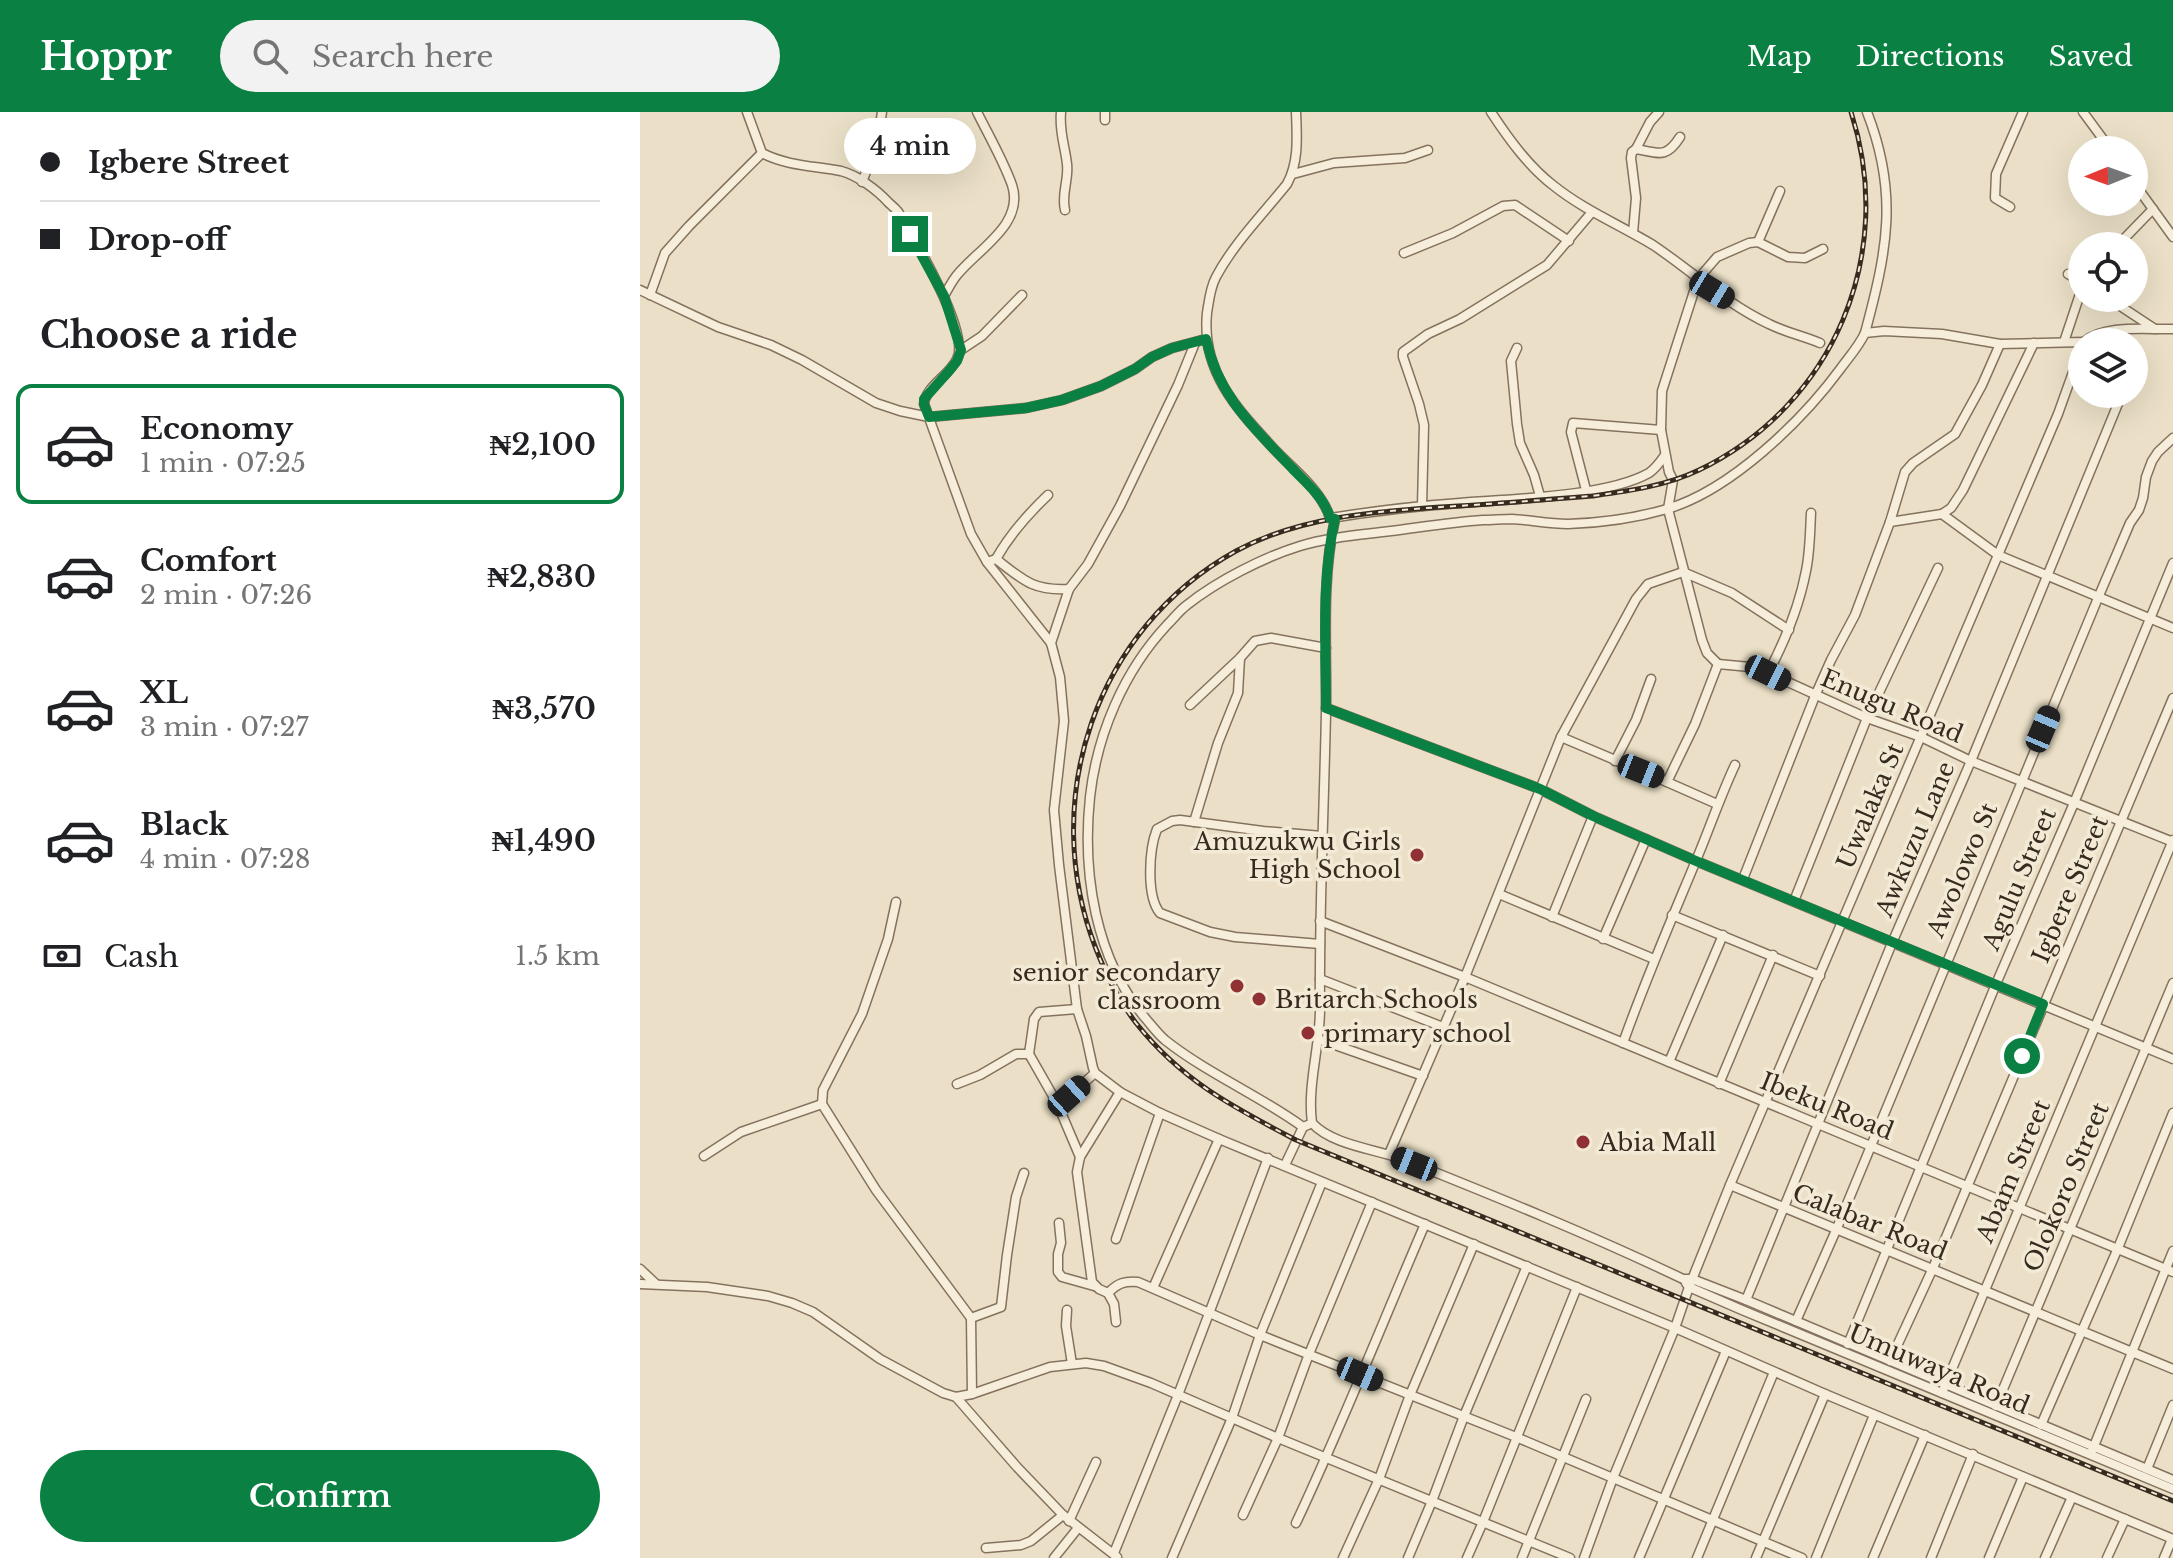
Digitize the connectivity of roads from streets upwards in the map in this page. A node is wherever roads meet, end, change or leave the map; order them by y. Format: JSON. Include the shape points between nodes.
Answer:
{"nodes":[{"id":1,"x":747,"y":112,"type":"edge"},
{"id":2,"x":885,"y":112,"type":"edge"},
{"id":3,"x":977,"y":112,"type":"edge"},
{"id":4,"x":1061,"y":112,"type":"edge"},
{"id":5,"x":1296,"y":112,"type":"edge"},
{"id":6,"x":1491,"y":112,"type":"edge"},
{"id":7,"x":1659,"y":112,"type":"edge"},
{"id":8,"x":1867,"y":112,"type":"edge"},
{"id":9,"x":2023,"y":112,"type":"edge"},
{"id":10,"x":2083,"y":112,"type":"edge"},
{"id":11,"x":2101,"y":136,"type":"edge"},
{"id":12,"x":1680,"y":137,"type":"dead end"},
{"id":13,"x":1636,"y":149,"type":"junction"},
{"id":14,"x":1428,"y":150,"type":"dead end"},
{"id":15,"x":762,"y":153,"type":"junction"},
{"id":16,"x":1293,"y":174,"type":"junction"},
{"id":17,"x":862,"y":182,"type":"junction"},
{"id":18,"x":1780,"y":191,"type":"dead end"},
{"id":19,"x":2148,"y":202,"type":"edge"},
{"id":20,"x":2010,"y":207,"type":"dead end"},
{"id":21,"x":2153,"y":209,"type":"junction"},
{"id":22,"x":1065,"y":210,"type":"dead end"},
{"id":23,"x":1592,"y":212,"type":"junction"},
{"id":24,"x":2131,"y":232,"type":"edge"},
{"id":25,"x":1633,"y":233,"type":"junction"},
{"id":26,"x":2173,"y":237,"type":"edge"},
{"id":27,"x":1569,"y":241,"type":"junction"},
{"id":28,"x":1758,"y":242,"type":"junction"},
{"id":29,"x":1823,"y":249,"type":"dead end"},
{"id":30,"x":1404,"y":253,"type":"dead end"},
{"id":31,"x":1698,"y":279,"type":"junction"},
{"id":32,"x":640,"y":290,"type":"edge"},
{"id":33,"x":650,"y":295,"type":"junction"},
{"id":34,"x":1022,"y":295,"type":"dead end"},
{"id":35,"x":944,"y":296,"type":"junction"},
{"id":36,"x":2074,"y":312,"type":"edge"},
{"id":37,"x":2129,"y":312,"type":"edge"},
{"id":38,"x":2173,"y":329,"type":"edge"},
{"id":39,"x":2148,"y":330,"type":"edge"},
{"id":40,"x":2156,"y":330,"type":"junction"},
{"id":41,"x":1865,"y":333,"type":"junction"},
{"id":42,"x":1206,"y":339,"type":"junction"},
{"id":43,"x":2064,"y":342,"type":"junction"},
{"id":44,"x":2068,"y":342,"type":"edge"},
{"id":45,"x":1195,"y":343,"type":"junction"},
{"id":46,"x":1820,"y":343,"type":"dead end"},
{"id":47,"x":2034,"y":343,"type":"junction"},
{"id":48,"x":2000,"y":344,"type":"junction"},
{"id":49,"x":1517,"y":348,"type":"dead end"},
{"id":50,"x":961,"y":350,"type":"junction"},
{"id":51,"x":2068,"y":386,"type":"edge"},
{"id":52,"x":2116,"y":408,"type":"edge"},
{"id":53,"x":929,"y":417,"type":"junction"},
{"id":54,"x":1661,"y":430,"type":"junction"},
{"id":55,"x":2173,"y":438,"type":"edge"},
{"id":56,"x":1665,"y":455,"type":"junction"},
{"id":57,"x":1586,"y":490,"type":"junction"},
{"id":58,"x":1048,"y":495,"type":"dead end"},
{"id":59,"x":1540,"y":496,"type":"junction"},
{"id":60,"x":1422,"y":506,"type":"junction"},
{"id":61,"x":1668,"y":509,"type":"junction"},
{"id":62,"x":1811,"y":513,"type":"dead end"},
{"id":63,"x":1942,"y":514,"type":"junction"},
{"id":64,"x":1330,"y":518,"type":"junction"},
{"id":65,"x":1890,"y":522,"type":"junction"},
{"id":66,"x":1331,"y":539,"type":"junction"},
{"id":67,"x":1998,"y":555,"type":"junction"},
{"id":68,"x":992,"y":561,"type":"junction"},
{"id":69,"x":2173,"y":563,"type":"edge"},
{"id":70,"x":1938,"y":568,"type":"dead end"},
{"id":71,"x":1683,"y":572,"type":"junction"},
{"id":72,"x":2046,"y":575,"type":"junction"},
{"id":73,"x":1069,"y":589,"type":"junction"},
{"id":74,"x":2098,"y":598,"type":"junction"},
{"id":75,"x":2149,"y":618,"type":"junction"},
{"id":76,"x":2173,"y":628,"type":"edge"},
{"id":77,"x":1789,"y":630,"type":"junction"},
{"id":78,"x":1051,"y":643,"type":"junction"},
{"id":79,"x":1326,"y":648,"type":"junction"},
{"id":80,"x":1240,"y":658,"type":"junction"},
{"id":81,"x":1718,"y":664,"type":"junction"},
{"id":82,"x":1768,"y":673,"type":"junction"},
{"id":83,"x":1651,"y":679,"type":"dead end"},
{"id":84,"x":1815,"y":696,"type":"junction"},
{"id":85,"x":2173,"y":698,"type":"edge"},
{"id":86,"x":1190,"y":705,"type":"dead end"},
{"id":87,"x":1326,"y":708,"type":"junction"},
{"id":88,"x":1867,"y":718,"type":"junction"},
{"id":89,"x":1561,"y":737,"type":"junction"},
{"id":90,"x":1921,"y":737,"type":"junction"},
{"id":91,"x":1615,"y":761,"type":"junction"},
{"id":92,"x":1971,"y":761,"type":"junction"},
{"id":93,"x":1735,"y":765,"type":"dead end"},
{"id":94,"x":2021,"y":781,"type":"junction"},
{"id":95,"x":1667,"y":782,"type":"junction"},
{"id":96,"x":1540,"y":789,"type":"junction"},
{"id":97,"x":2074,"y":803,"type":"junction"},
{"id":98,"x":1717,"y":804,"type":"junction"},
{"id":99,"x":1593,"y":816,"type":"junction"},
{"id":100,"x":2120,"y":820,"type":"junction"},
{"id":101,"x":1194,"y":822,"type":"junction"},
{"id":102,"x":1322,"y":836,"type":"junction"},
{"id":103,"x":1646,"y":839,"type":"junction"},
{"id":104,"x":2173,"y":841,"type":"edge"},
{"id":105,"x":1696,"y":861,"type":"junction"},
{"id":106,"x":1743,"y":879,"type":"junction"},
{"id":107,"x":1499,"y":894,"type":"junction"},
{"id":108,"x":1794,"y":901,"type":"junction"},
{"id":109,"x":896,"y":902,"type":"dead end"},
{"id":110,"x":1672,"y":915,"type":"junction"},
{"id":111,"x":1552,"y":917,"type":"junction"},
{"id":112,"x":1320,"y":921,"type":"junction"},
{"id":113,"x":1843,"y":921,"type":"junction"},
{"id":114,"x":1723,"y":935,"type":"junction"},
{"id":115,"x":1603,"y":939,"type":"junction"},
{"id":116,"x":1892,"y":943,"type":"junction"},
{"id":117,"x":1320,"y":944,"type":"junction"},
{"id":118,"x":1773,"y":955,"type":"junction"},
{"id":119,"x":1654,"y":959,"type":"junction"},
{"id":120,"x":1945,"y":964,"type":"junction"},
{"id":121,"x":1820,"y":976,"type":"junction"},
{"id":122,"x":1465,"y":977,"type":"junction"},
{"id":123,"x":1320,"y":979,"type":"junction"},
{"id":124,"x":2173,"y":983,"type":"edge"},
{"id":125,"x":1996,"y":984,"type":"junction"},
{"id":126,"x":2043,"y":1004,"type":"junction"},
{"id":127,"x":1077,"y":1009,"type":"junction"},
{"id":128,"x":1443,"y":1027,"type":"junction"},
{"id":129,"x":2096,"y":1028,"type":"junction"},
{"id":130,"x":1318,"y":1039,"type":"junction"},
{"id":131,"x":1623,"y":1043,"type":"junction"},
{"id":132,"x":2147,"y":1048,"type":"junction"},
{"id":133,"x":1029,"y":1054,"type":"junction"},
{"id":134,"x":2173,"y":1059,"type":"edge"},
{"id":135,"x":1669,"y":1062,"type":"junction"},
{"id":136,"x":1095,"y":1073,"type":"junction"},
{"id":137,"x":1423,"y":1076,"type":"junction"},
{"id":138,"x":957,"y":1084,"type":"dead end"},
{"id":139,"x":1719,"y":1084,"type":"junction"},
{"id":140,"x":1120,"y":1092,"type":"junction"},
{"id":141,"x":1057,"y":1103,"type":"junction"},
{"id":142,"x":1765,"y":1103,"type":"junction"},
{"id":143,"x":822,"y":1104,"type":"junction"},
{"id":144,"x":1160,"y":1113,"type":"junction"},
{"id":145,"x":2173,"y":1113,"type":"edge"},
{"id":146,"x":1312,"y":1123,"type":"junction"},
{"id":147,"x":1819,"y":1124,"type":"junction"},
{"id":148,"x":1303,"y":1127,"type":"junction"},
{"id":149,"x":1219,"y":1139,"type":"junction"},
{"id":150,"x":1871,"y":1145,"type":"junction"},
{"id":151,"x":1389,"y":1154,"type":"junction"},
{"id":152,"x":704,"y":1156,"type":"dead end"},
{"id":153,"x":1080,"y":1157,"type":"junction"},
{"id":154,"x":1268,"y":1158,"type":"junction"},
{"id":155,"x":1285,"y":1165,"type":"junction"},
{"id":156,"x":1922,"y":1167,"type":"junction"},
{"id":157,"x":1024,"y":1173,"type":"dead end"},
{"id":158,"x":1322,"y":1182,"type":"junction"},
{"id":159,"x":1730,"y":1185,"type":"junction"},
{"id":160,"x":1968,"y":1185,"type":"junction"},
{"id":161,"x":1372,"y":1202,"type":"junction"},
{"id":162,"x":1783,"y":1207,"type":"junction"},
{"id":163,"x":2019,"y":1207,"type":"junction"},
{"id":164,"x":1059,"y":1223,"type":"dead end"},
{"id":165,"x":1425,"y":1224,"type":"junction"},
{"id":166,"x":1837,"y":1228,"type":"junction"},
{"id":167,"x":2071,"y":1229,"type":"junction"},
{"id":168,"x":1116,"y":1239,"type":"dead end"},
{"id":169,"x":1474,"y":1244,"type":"junction"},
{"id":170,"x":1886,"y":1248,"type":"junction"},
{"id":171,"x":2118,"y":1248,"type":"junction"},
{"id":172,"x":2173,"y":1251,"type":"edge"},
{"id":173,"x":1527,"y":1266,"type":"junction"},
{"id":174,"x":1933,"y":1268,"type":"junction"},
{"id":175,"x":640,"y":1269,"type":"edge"},
{"id":176,"x":2169,"y":1271,"type":"edge"},
{"id":177,"x":1688,"y":1282,"type":"junction"},
{"id":178,"x":640,"y":1284,"type":"edge"},
{"id":179,"x":656,"y":1284,"type":"junction"},
{"id":180,"x":1094,"y":1286,"type":"junction"},
{"id":181,"x":1577,"y":1287,"type":"junction"},
{"id":182,"x":1153,"y":1288,"type":"junction"},
{"id":183,"x":1984,"y":1291,"type":"junction"},
{"id":184,"x":1108,"y":1293,"type":"junction"},
{"id":185,"x":1746,"y":1300,"type":"junction"},
{"id":186,"x":1067,"y":1310,"type":"dead end"},
{"id":187,"x":1209,"y":1312,"type":"junction"},
{"id":188,"x":2034,"y":1313,"type":"junction"},
{"id":189,"x":971,"y":1318,"type":"junction"},
{"id":190,"x":1796,"y":1321,"type":"junction"},
{"id":191,"x":1116,"y":1322,"type":"dead end"},
{"id":192,"x":1675,"y":1328,"type":"junction"},
{"id":193,"x":2082,"y":1331,"type":"junction"},
{"id":194,"x":1260,"y":1335,"type":"junction"},
{"id":195,"x":1848,"y":1344,"type":"junction"},
{"id":196,"x":1726,"y":1351,"type":"junction"},
{"id":197,"x":2131,"y":1352,"type":"junction"},
{"id":198,"x":1309,"y":1354,"type":"junction"},
{"id":199,"x":1890,"y":1361,"type":"junction"},
{"id":200,"x":1072,"y":1364,"type":"junction"},
{"id":201,"x":2173,"y":1369,"type":"edge"},
{"id":202,"x":1774,"y":1372,"type":"junction"},
{"id":203,"x":1360,"y":1374,"type":"junction"},
{"id":204,"x":1943,"y":1388,"type":"junction"},
{"id":205,"x":972,"y":1394,"type":"junction"},
{"id":206,"x":1825,"y":1394,"type":"junction"},
{"id":207,"x":1178,"y":1395,"type":"junction"},
{"id":208,"x":1410,"y":1395,"type":"junction"},
{"id":209,"x":956,"y":1397,"type":"junction"},
{"id":210,"x":1586,"y":1399,"type":"dead end"},
{"id":211,"x":2173,"y":1405,"type":"edge"},
{"id":212,"x":1996,"y":1406,"type":"junction"},
{"id":213,"x":1874,"y":1415,"type":"junction"},
{"id":214,"x":1464,"y":1416,"type":"junction"},
{"id":215,"x":1232,"y":1418,"type":"junction"},
{"id":216,"x":2041,"y":1425,"type":"junction"},
{"id":217,"x":1925,"y":1435,"type":"junction"},
{"id":218,"x":1516,"y":1437,"type":"junction"},
{"id":219,"x":1278,"y":1438,"type":"junction"},
{"id":220,"x":2092,"y":1450,"type":"junction"},
{"id":221,"x":1973,"y":1454,"type":"junction"},
{"id":222,"x":1326,"y":1457,"type":"junction"},
{"id":223,"x":1562,"y":1457,"type":"junction"},
{"id":224,"x":1096,"y":1462,"type":"dead end"},
{"id":225,"x":2147,"y":1469,"type":"junction"},
{"id":226,"x":2023,"y":1477,"type":"junction"},
{"id":227,"x":1613,"y":1478,"type":"junction"},
{"id":228,"x":1379,"y":1479,"type":"junction"},
{"id":229,"x":2173,"y":1480,"type":"edge"},
{"id":230,"x":2173,"y":1489,"type":"edge"},
{"id":231,"x":2072,"y":1497,"type":"junction"},
{"id":232,"x":1663,"y":1499,"type":"junction"},
{"id":233,"x":1432,"y":1501,"type":"junction"},
{"id":234,"x":1243,"y":1515,"type":"dead end"},
{"id":235,"x":1066,"y":1518,"type":"junction"},
{"id":236,"x":2125,"y":1519,"type":"junction"},
{"id":237,"x":1713,"y":1521,"type":"junction"},
{"id":238,"x":1483,"y":1522,"type":"junction"},
{"id":239,"x":1296,"y":1523,"type":"dead end"},
{"id":240,"x":1078,"y":1528,"type":"junction"},
{"id":241,"x":2172,"y":1539,"type":"edge"},
{"id":242,"x":1530,"y":1540,"type":"junction"},
{"id":243,"x":1763,"y":1542,"type":"junction"},
{"id":244,"x":986,"y":1548,"type":"dead end"},
{"id":245,"x":1116,"y":1556,"type":"edge"},
{"id":246,"x":1054,"y":1558,"type":"edge"},
{"id":247,"x":1172,"y":1558,"type":"edge"},
{"id":248,"x":1343,"y":1558,"type":"edge"},
{"id":249,"x":1408,"y":1558,"type":"edge"},
{"id":250,"x":1467,"y":1558,"type":"edge"},
{"id":251,"x":1522,"y":1558,"type":"edge"},
{"id":252,"x":1570,"y":1558,"type":"edge"},
{"id":253,"x":1584,"y":1558,"type":"edge"},
{"id":254,"x":1639,"y":1558,"type":"edge"},
{"id":255,"x":1697,"y":1558,"type":"edge"},
{"id":256,"x":1756,"y":1558,"type":"edge"},
{"id":257,"x":1802,"y":1558,"type":"edge"},
{"id":258,"x":1816,"y":1558,"type":"edge"},
{"id":259,"x":1873,"y":1558,"type":"edge"},
{"id":260,"x":1931,"y":1558,"type":"edge"},
{"id":261,"x":1989,"y":1558,"type":"edge"},
{"id":262,"x":2045,"y":1558,"type":"edge"},
{"id":263,"x":2107,"y":1558,"type":"edge"},
{"id":264,"x":2164,"y":1558,"type":"edge"}],
"edges":[{"from":1,"to":15,"type":"street"},
{"from":2,"to":17,"type":"street"},
{"from":3,"to":35,"type":"street","via":[[1015,201],[1002,229],[956,276]]},
{"from":4,"to":22,"type":"street","via":[[1068,167]]},
{"from":5,"to":16,"type":"street"},
{"from":6,"to":23,"type":"street","via":[[1512,144],[1553,185]]},
{"from":7,"to":13,"type":"street"},
{"from":8,"to":41,"type":"street","via":[[1881,161],[1888,218]]},
{"from":9,"to":20,"type":"street","via":[[1996,174],[1995,198]]},
{"from":10,"to":11,"type":"street"},
{"from":12,"to":13,"type":"street","via":[[1662,154]]},
{"from":13,"to":25,"type":"street","via":[[1631,158]]},
{"from":14,"to":16,"type":"street"},
{"from":15,"to":17,"type":"street","via":[[844,172]]},
{"from":15,"to":33,"type":"street","via":[[665,253]]},
{"from":16,"to":42,"type":"street","via":[[1214,281]]},
{"from":17,"to":35,"type":"street","via":[[901,215]]},
{"from":18,"to":28,"type":"street"},
{"from":19,"to":21,"type":"street"},
{"from":21,"to":24,"type":"street"},
{"from":21,"to":26,"type":"street"},
{"from":23,"to":25,"type":"street"},
{"from":23,"to":27,"type":"street"},
{"from":25,"to":31,"type":"street"},
{"from":27,"to":30,"type":"street","via":[[1510,204]]},
{"from":27,"to":60,"type":"street","via":[[1547,265],[1403,352],[1424,425]]},
{"from":28,"to":29,"type":"street","via":[[1788,257],[1805,258]]},
{"from":28,"to":31,"type":"street","via":[[1717,257]]},
{"from":31,"to":46,"type":"street","via":[[1770,324]]},
{"from":31,"to":54,"type":"street","via":[[1662,391]]},
{"from":32,"to":33,"type":"street"},
{"from":33,"to":53,"type":"street","via":[[782,350],[876,403]]},
{"from":34,"to":50,"type":"street"},
{"from":35,"to":50,"type":"street"},
{"from":36,"to":43,"type":"street"},
{"from":37,"to":40,"type":"street"},
{"from":38,"to":40,"type":"street"},
{"from":39,"to":40,"type":"street"},
{"from":41,"to":48,"type":"street","via":[[1942,334]]},
{"from":41,"to":61,"type":"street","via":[[1800,419],[1771,445],[1723,481]]},
{"from":42,"to":45,"type":"street"},
{"from":42,"to":64,"type":"street","via":[[1236,408],[1320,498]]},
{"from":43,"to":44,"type":"street"},
{"from":43,"to":47,"type":"street"},
{"from":45,"to":53,"type":"street","via":[[1172,348],[1101,386],[1062,400]]},
{"from":45,"to":73,"type":"street","via":[[1120,506]]},
{"from":47,"to":48,"type":"street"},
{"from":47,"to":63,"type":"street","via":[[1963,490]]},
{"from":48,"to":65,"type":"street","via":[[1955,434],[1905,472]]},
{"from":49,"to":59,"type":"street","via":[[1511,361],[1517,424]]},
{"from":50,"to":53,"type":"street","via":[[924,399]]},
{"from":51,"to":67,"type":"street","name":"Uwalaka St"},
{"from":52,"to":72,"type":"street","name":"Awkuzu Lane"},
{"from":53,"to":68,"type":"street","via":[[971,534]]},
{"from":54,"to":56,"type":"street"},
{"from":54,"to":57,"type":"street","via":[[1573,423]]},
{"from":55,"to":74,"type":"street","name":"Awolowo St","via":[[2152,461],[2139,510]]},
{"from":56,"to":57,"type":"street","via":[[1648,473]]},
{"from":56,"to":61,"type":"street","via":[[1673,480]]},
{"from":57,"to":59,"type":"street"},
{"from":58,"to":68,"type":"street"},
{"from":59,"to":60,"type":"street"},
{"from":60,"to":64,"type":"street"},
{"from":61,"to":66,"type":"street","via":[[1568,524],[1477,521]]},
{"from":61,"to":71,"type":"street"},
{"from":62,"to":77,"type":"street","via":[[1807,568]]},
{"from":63,"to":65,"type":"street"},
{"from":63,"to":67,"type":"street"},
{"from":64,"to":66,"type":"street","via":[[1335,519]]},
{"from":65,"to":84,"type":"street","via":[[1855,615]]},
{"from":66,"to":79,"type":"street"},
{"from":66,"to":148,"type":"street","via":[[1299,546],[1237,573],[1186,605],[1151,642],[1119,695],[1099,750],[1088,818],[1094,909],[1127,993],[1161,1037]]},
{"from":67,"to":72,"type":"street"},
{"from":67,"to":90,"type":"street","name":"Uwalaka St"},
{"from":68,"to":73,"type":"street","via":[[1022,580]]},
{"from":68,"to":78,"type":"street"},
{"from":69,"to":75,"type":"street","name":"Agulu Street"},
{"from":70,"to":88,"type":"street"},
{"from":71,"to":77,"type":"street","via":[[1732,593]]},
{"from":71,"to":81,"type":"street","via":[[1702,640]]},
{"from":71,"to":89,"type":"street","via":[[1648,584],[1636,599]]},
{"from":72,"to":74,"type":"street"},
{"from":72,"to":92,"type":"street","name":"Awkuzu Lane"},
{"from":73,"to":78,"type":"street"},
{"from":74,"to":75,"type":"street"},
{"from":74,"to":94,"type":"street","name":"Awolowo St"},
{"from":75,"to":76,"type":"street"},
{"from":75,"to":97,"type":"street","name":"Agulu Street"},
{"from":77,"to":82,"type":"street"},
{"from":78,"to":127,"type":"street","via":[[1064,721],[1054,810]]},
{"from":79,"to":80,"type":"street","via":[[1263,638]]},
{"from":79,"to":87,"type":"street"},
{"from":80,"to":86,"type":"street"},
{"from":80,"to":101,"type":"street","via":[[1238,693]]},
{"from":81,"to":82,"type":"street","name":"Enugu Road"},
{"from":81,"to":95,"type":"street"},
{"from":82,"to":84,"type":"street","name":"Enugu Road"},
{"from":83,"to":91,"type":"street"},
{"from":84,"to":88,"type":"street","name":"Enugu Road"},
{"from":84,"to":106,"type":"street"},
{"from":85,"to":100,"type":"street","name":"Igbere Street"},
{"from":87,"to":96,"type":"street"},
{"from":87,"to":102,"type":"street"},
{"from":88,"to":90,"type":"street","name":"Enugu Road"},
{"from":88,"to":108,"type":"street"},
{"from":89,"to":91,"type":"street"},
{"from":89,"to":96,"type":"street"},
{"from":90,"to":92,"type":"street","name":"Enugu Road"},
{"from":90,"to":113,"type":"street","name":"Uwalaka St"},
{"from":91,"to":95,"type":"street"},
{"from":92,"to":94,"type":"street","name":"Enugu Road"},
{"from":92,"to":116,"type":"street","name":"Awkuzu Lane"},
{"from":93,"to":98,"type":"street"},
{"from":94,"to":97,"type":"street","name":"Enugu Road"},
{"from":94,"to":120,"type":"street","name":"Awolowo St"},
{"from":95,"to":98,"type":"street"},
{"from":96,"to":99,"type":"street"},
{"from":96,"to":107,"type":"street"},
{"from":97,"to":100,"type":"street","name":"Enugu Road"},
{"from":97,"to":125,"type":"street","name":"Agulu Street"},
{"from":98,"to":105,"type":"street"},
{"from":99,"to":103,"type":"street"},
{"from":99,"to":111,"type":"street"},
{"from":100,"to":104,"type":"street","name":"Enugu Road"},
{"from":100,"to":126,"type":"street","name":"Igbere Street"},
{"from":101,"to":102,"type":"street"},
{"from":101,"to":117,"type":"street","via":[[1172,821],[1157,829],[1151,897],[1160,913],[1235,937]]},
{"from":102,"to":112,"type":"street"},
{"from":103,"to":105,"type":"street"},
{"from":103,"to":115,"type":"street"},
{"from":104,"to":129,"type":"street","name":"Abam Street"},
{"from":105,"to":106,"type":"street"},
{"from":105,"to":110,"type":"street"},
{"from":106,"to":108,"type":"street"},
{"from":107,"to":111,"type":"street"},
{"from":107,"to":122,"type":"street"},
{"from":108,"to":113,"type":"street"},
{"from":109,"to":143,"type":"street","via":[[862,1014],[823,1090]]},
{"from":110,"to":114,"type":"street"},
{"from":110,"to":119,"type":"street"},
{"from":111,"to":115,"type":"street"},
{"from":112,"to":117,"type":"street"},
{"from":112,"to":122,"type":"street","name":"Ibeku Road"},
{"from":113,"to":116,"type":"street"},
{"from":113,"to":121,"type":"street","name":"Uwalaka St"},
{"from":114,"to":118,"type":"street"},
{"from":114,"to":135,"type":"street"},
{"from":115,"to":119,"type":"street"},
{"from":116,"to":120,"type":"street"},
{"from":116,"to":147,"type":"street","name":"Awkuzu Lane"},
{"from":117,"to":123,"type":"street"},
{"from":118,"to":121,"type":"street"},
{"from":118,"to":139,"type":"street"},
{"from":119,"to":131,"type":"street"},
{"from":120,"to":125,"type":"street"},
{"from":120,"to":150,"type":"street","name":"Awolowo St"},
{"from":121,"to":142,"type":"street","name":"Uwalaka St"},
{"from":122,"to":128,"type":"street"},
{"from":122,"to":131,"type":"street","name":"Ibeku Road"},
{"from":123,"to":128,"type":"street"},
{"from":123,"to":130,"type":"street"},
{"from":124,"to":132,"type":"street","name":"Olokoro Street"},
{"from":125,"to":126,"type":"street"},
{"from":125,"to":156,"type":"street","name":"Agulu Street"},
{"from":126,"to":129,"type":"street"},
{"from":126,"to":160,"type":"street","name":"Igbere Street"},
{"from":127,"to":133,"type":"street","via":[[1039,1012]]},
{"from":127,"to":136,"type":"street"},
{"from":128,"to":137,"type":"street"},
{"from":129,"to":132,"type":"street"},
{"from":129,"to":163,"type":"street","name":"Abam Street"},
{"from":130,"to":137,"type":"street"},
{"from":130,"to":146,"type":"street"},
{"from":131,"to":135,"type":"street","name":"Ibeku Road"},
{"from":132,"to":134,"type":"street"},
{"from":132,"to":167,"type":"street","name":"Olokoro Street"},
{"from":133,"to":138,"type":"street","via":[[1016,1054]]},
{"from":133,"to":141,"type":"street"},
{"from":135,"to":139,"type":"street","name":"Ibeku Road"},
{"from":136,"to":140,"type":"street"},
{"from":136,"to":141,"type":"street"},
{"from":137,"to":151,"type":"street"},
{"from":139,"to":142,"type":"street","name":"Ibeku Road"},
{"from":140,"to":144,"type":"street"},
{"from":140,"to":153,"type":"street"},
{"from":141,"to":153,"type":"street"},
{"from":142,"to":147,"type":"street","name":"Ibeku Road"},
{"from":142,"to":159,"type":"street","name":"Uwalaka St"},
{"from":143,"to":152,"type":"street","via":[[741,1132]]},
{"from":143,"to":189,"type":"street","via":[[876,1190]]},
{"from":144,"to":149,"type":"street"},
{"from":144,"to":168,"type":"street"},
{"from":145,"to":171,"type":"street"},
{"from":146,"to":148,"type":"street"},
{"from":146,"to":151,"type":"street","via":[[1332,1137]]},
{"from":147,"to":150,"type":"street","name":"Ibeku Road"},
{"from":147,"to":162,"type":"street","name":"Awkuzu Lane"},
{"from":148,"to":155,"type":"street"},
{"from":149,"to":154,"type":"street"},
{"from":149,"to":182,"type":"street"},
{"from":150,"to":156,"type":"street","name":"Ibeku Road"},
{"from":150,"to":166,"type":"street","name":"Awolowo St"},
{"from":151,"to":177,"type":"street","via":[[1612,1245]]},
{"from":153,"to":180,"type":"street","via":[[1077,1172]]},
{"from":154,"to":155,"type":"street"},
{"from":154,"to":187,"type":"street"},
{"from":155,"to":158,"type":"street"},
{"from":156,"to":160,"type":"street","name":"Ibeku Road"},
{"from":156,"to":170,"type":"street","name":"Agulu Street"},
{"from":157,"to":189,"type":"street","via":[[1001,1307]]},
{"from":158,"to":161,"type":"street"},
{"from":158,"to":194,"type":"street"},
{"from":159,"to":162,"type":"street","name":"Calabar Road"},
{"from":159,"to":177,"type":"street","name":"Uwalaka St"},
{"from":160,"to":163,"type":"street","name":"Ibeku Road"},
{"from":160,"to":174,"type":"street","name":"Igbere Street"},
{"from":161,"to":165,"type":"street"},
{"from":161,"to":198,"type":"street"},
{"from":162,"to":166,"type":"street","name":"Calabar Road"},
{"from":162,"to":185,"type":"street","name":"Awkuzu Lane"},
{"from":163,"to":167,"type":"street","name":"Ibeku Road"},
{"from":163,"to":183,"type":"street","name":"Abam Street"},
{"from":164,"to":180,"type":"street","via":[[1058,1272]]},
{"from":165,"to":169,"type":"street"},
{"from":165,"to":203,"type":"street"},
{"from":166,"to":170,"type":"street","name":"Calabar Road"},
{"from":166,"to":190,"type":"street","name":"Awolowo St"},
{"from":167,"to":171,"type":"street","name":"Ibeku Road"},
{"from":167,"to":188,"type":"street","name":"Olokoro Street"},
{"from":169,"to":173,"type":"street"},
{"from":169,"to":208,"type":"street"},
{"from":170,"to":174,"type":"street","name":"Calabar Road"},
{"from":170,"to":195,"type":"street","name":"Agulu Street"},
{"from":171,"to":176,"type":"street","name":"Ibeku Road"},
{"from":171,"to":193,"type":"street"},
{"from":172,"to":176,"type":"street"},
{"from":173,"to":181,"type":"street"},
{"from":173,"to":214,"type":"street"},
{"from":174,"to":183,"type":"street","name":"Calabar Road"},
{"from":174,"to":199,"type":"street","name":"Igbere Street"},
{"from":175,"to":179,"type":"street"},
{"from":176,"to":197,"type":"street"},
{"from":177,"to":185,"type":"street","name":"Umuwaya Road"},
{"from":177,"to":192,"type":"street","name":"Uwalaka St"},
{"from":177,"to":204,"type":"street","name":"Umuwaya Road"},
{"from":178,"to":179,"type":"street"},
{"from":179,"to":209,"type":"street","via":[[707,1287],[792,1303],[880,1359]]},
{"from":180,"to":184,"type":"street"},
{"from":181,"to":192,"type":"street"},
{"from":181,"to":218,"type":"street"},
{"from":182,"to":184,"type":"street","via":[[1123,1281]]},
{"from":182,"to":187,"type":"street"},
{"from":183,"to":188,"type":"street","name":"Calabar Road"},
{"from":183,"to":204,"type":"street","name":"Abam Street"},
{"from":184,"to":191,"type":"street"},
{"from":185,"to":190,"type":"street","name":"Umuwaya Road"},
{"from":186,"to":200,"type":"street"},
{"from":187,"to":194,"type":"street"},
{"from":187,"to":207,"type":"street"},
{"from":188,"to":193,"type":"street","name":"Calabar Road"},
{"from":188,"to":212,"type":"street","name":"Olokoro Street"},
{"from":189,"to":205,"type":"street"},
{"from":190,"to":195,"type":"street","name":"Umuwaya Road"},
{"from":192,"to":196,"type":"street"},
{"from":192,"to":227,"type":"street","name":"Uwalaka St"},
{"from":193,"to":197,"type":"street","name":"Calabar Road"},
{"from":193,"to":216,"type":"street"},
{"from":194,"to":198,"type":"street"},
{"from":194,"to":215,"type":"street"},
{"from":195,"to":199,"type":"street","name":"Umuwaya Road"},
{"from":196,"to":202,"type":"street"},
{"from":196,"to":232,"type":"street"},
{"from":197,"to":201,"type":"street","name":"Calabar Road"},
{"from":197,"to":220,"type":"street"},
{"from":198,"to":203,"type":"street"},
{"from":198,"to":219,"type":"street"},
{"from":199,"to":204,"type":"street","name":"Umuwaya Road"},
{"from":200,"to":205,"type":"street"},
{"from":200,"to":207,"type":"street","via":[[1104,1366]]},
{"from":202,"to":206,"type":"street"},
{"from":202,"to":237,"type":"street"},
{"from":203,"to":208,"type":"street"},
{"from":203,"to":222,"type":"street"},
{"from":204,"to":212,"type":"street","name":"Umuwaya Road"},
{"from":204,"to":220,"type":"street","name":"Umuwaya Road"},
{"from":205,"to":209,"type":"street"},
{"from":206,"to":213,"type":"street"},
{"from":206,"to":243,"type":"street"},
{"from":207,"to":215,"type":"street"},
{"from":207,"to":245,"type":"street"},
{"from":208,"to":214,"type":"street"},
{"from":208,"to":228,"type":"street"},
{"from":209,"to":235,"type":"street"},
{"from":210,"to":223,"type":"street"},
{"from":211,"to":225,"type":"street"},
{"from":212,"to":216,"type":"street","name":"Umuwaya Road"},
{"from":213,"to":217,"type":"street"},
{"from":213,"to":258,"type":"street"},
{"from":214,"to":218,"type":"street"},
{"from":214,"to":233,"type":"street"},
{"from":215,"to":219,"type":"street"},
{"from":215,"to":247,"type":"street"},
{"from":216,"to":220,"type":"street","name":"Umuwaya Road"},
{"from":217,"to":221,"type":"street"},
{"from":217,"to":259,"type":"street"},
{"from":218,"to":223,"type":"street"},
{"from":218,"to":238,"type":"street"},
{"from":219,"to":222,"type":"street"},
{"from":219,"to":234,"type":"street"},
{"from":220,"to":225,"type":"street","name":"Umuwaya Road"},
{"from":220,"to":230,"type":"street","name":"Umuwaya Road"},
{"from":221,"to":226,"type":"street"},
{"from":221,"to":260,"type":"street"},
{"from":222,"to":228,"type":"street"},
{"from":222,"to":239,"type":"street"},
{"from":223,"to":227,"type":"street"},
{"from":223,"to":242,"type":"street"},
{"from":224,"to":235,"type":"street"},
{"from":225,"to":229,"type":"street","name":"Umuwaya Road"},
{"from":226,"to":231,"type":"street"},
{"from":226,"to":261,"type":"street"},
{"from":227,"to":232,"type":"street"},
{"from":227,"to":253,"type":"street","name":"Uwalaka St"},
{"from":228,"to":233,"type":"street"},
{"from":228,"to":248,"type":"street"},
{"from":231,"to":236,"type":"street"},
{"from":231,"to":262,"type":"street"},
{"from":232,"to":237,"type":"street"},
{"from":232,"to":254,"type":"street"},
{"from":233,"to":238,"type":"street"},
{"from":233,"to":249,"type":"street"},
{"from":235,"to":240,"type":"street"},
{"from":235,"to":244,"type":"street","via":[[1021,1545]]},
{"from":236,"to":241,"type":"street"},
{"from":236,"to":263,"type":"street"},
{"from":237,"to":243,"type":"street"},
{"from":237,"to":255,"type":"street"},
{"from":238,"to":242,"type":"street"},
{"from":238,"to":250,"type":"street"},
{"from":240,"to":245,"type":"street"},
{"from":240,"to":246,"type":"street"},
{"from":241,"to":264,"type":"street"},
{"from":242,"to":251,"type":"street"},
{"from":242,"to":252,"type":"street"},
{"from":243,"to":256,"type":"street"},
{"from":243,"to":257,"type":"street"}]}
